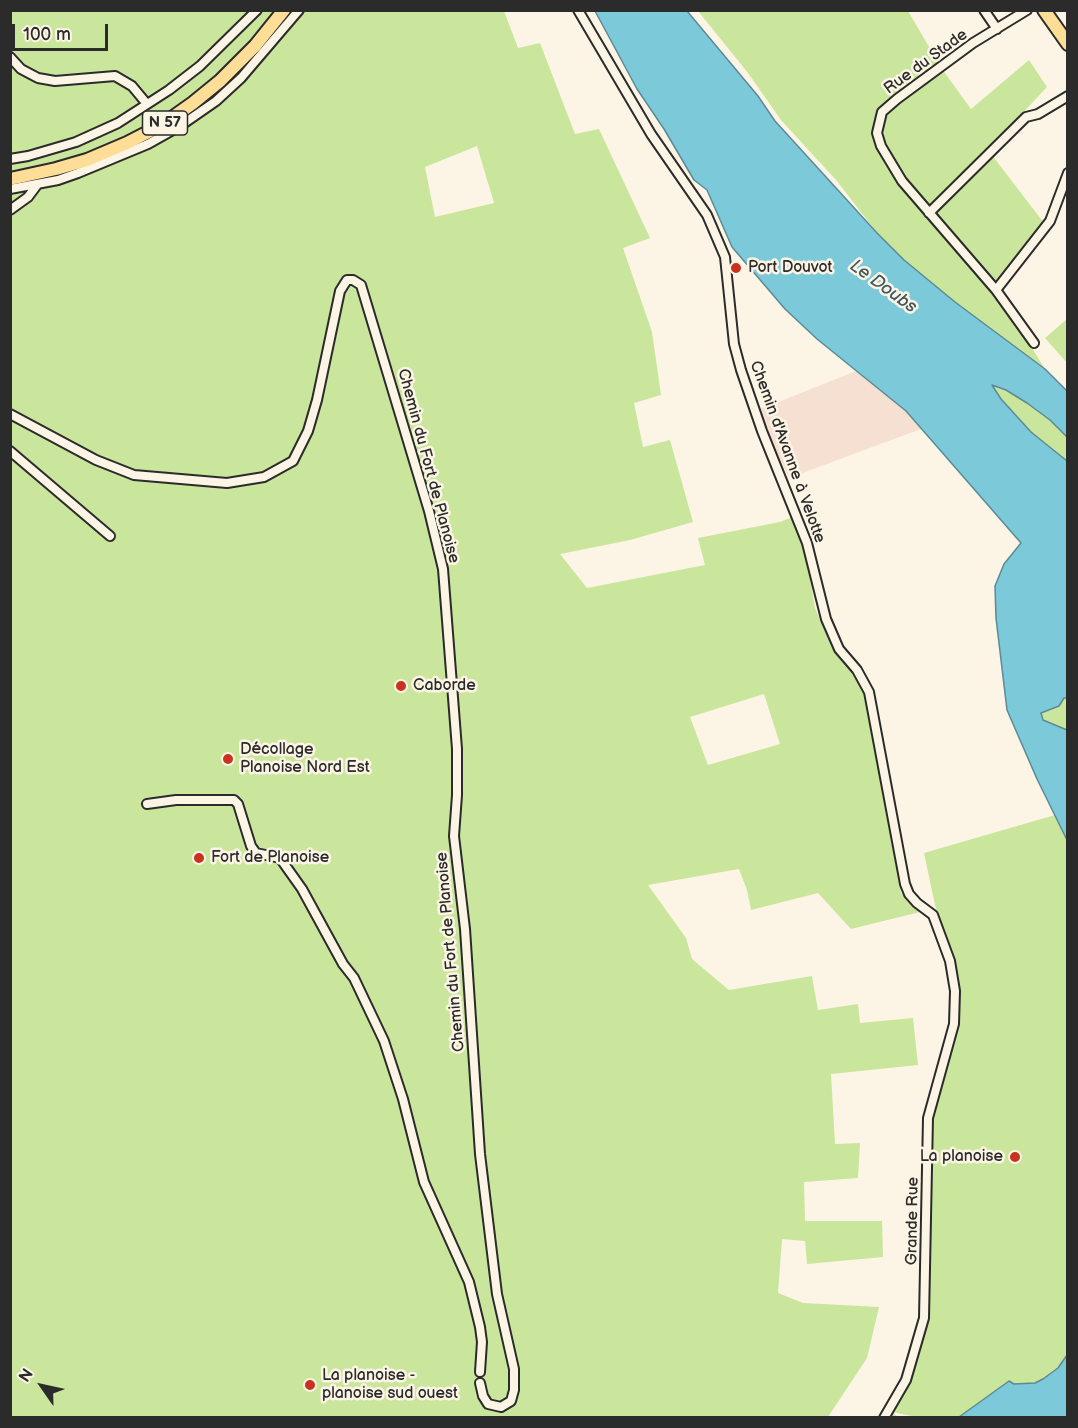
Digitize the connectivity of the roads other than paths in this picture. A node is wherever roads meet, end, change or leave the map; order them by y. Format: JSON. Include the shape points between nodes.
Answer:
{"nodes":[{"id":1,"x":257,"y":10,"type":"edge"},
{"id":2,"x":284,"y":10,"type":"edge"},
{"id":3,"x":299,"y":10,"type":"edge"},
{"id":4,"x":578,"y":10,"type":"edge"},
{"id":5,"x":984,"y":10,"type":"edge"},
{"id":6,"x":1027,"y":10,"type":"edge"},
{"id":7,"x":1044,"y":10,"type":"edge"},
{"id":8,"x":997,"y":29,"type":"junction"},
{"id":9,"x":1068,"y":44,"type":"edge"},
{"id":10,"x":10,"y":57,"type":"edge"},
{"id":11,"x":1068,"y":96,"type":"edge"},
{"id":12,"x":147,"y":105,"type":"junction"},
{"id":13,"x":10,"y":159,"type":"edge"},
{"id":14,"x":1068,"y":173,"type":"edge"},
{"id":15,"x":10,"y":179,"type":"edge"},
{"id":16,"x":37,"y":185,"type":"junction"},
{"id":17,"x":10,"y":189,"type":"edge"},
{"id":18,"x":10,"y":210,"type":"edge"},
{"id":19,"x":929,"y":213,"type":"junction"},
{"id":20,"x":996,"y":290,"type":"junction"},
{"id":21,"x":1034,"y":343,"type":"dead end"},
{"id":22,"x":10,"y":414,"type":"edge"},
{"id":23,"x":10,"y":450,"type":"edge"},
{"id":24,"x":110,"y":536,"type":"dead end"},
{"id":25,"x":147,"y":804,"type":"dead end"},
{"id":26,"x":933,"y":915,"type":"joint"},
{"id":27,"x":480,"y":1372,"type":"dead end"},
{"id":28,"x":480,"y":1383,"type":"dead end"},
{"id":29,"x":884,"y":1418,"type":"edge"}],
"edges":[{"from":1,"to":12,"type":"street","via":[[200,66]]},
{"from":2,"to":15,"type":"main road","number":"N 57","via":[[220,81],[162,125],[87,160]]},
{"from":3,"to":16,"type":"street","via":[[241,78],[194,117],[131,152]]},
{"from":4,"to":26,"type":"street","name":"Chemin d'Avanne à Velotte","via":[[651,134],[707,215],[725,257],[734,344],[741,370],[807,543],[826,618],[839,649],[869,692],[905,884],[917,903]]},
{"from":5,"to":8,"type":"street"},
{"from":6,"to":8,"type":"street","name":"Rue du Stade"},
{"from":7,"to":9,"type":"main road"},
{"from":8,"to":19,"type":"street","name":"Rue du Stade","via":[[897,99],[882,112],[878,122],[881,146],[902,181]]},
{"from":10,"to":12,"type":"street","via":[[38,78],[55,81],[115,76],[132,86]]},
{"from":11,"to":19,"type":"street","via":[[1026,117]]},
{"from":12,"to":13,"type":"street","via":[[76,142]]},
{"from":14,"to":20,"type":"street","via":[[1050,221]]},
{"from":16,"to":17,"type":"street"},
{"from":16,"to":18,"type":"street"},
{"from":19,"to":20,"type":"street","name":"Rue du Stade"},
{"from":20,"to":21,"type":"street","name":"Rue du Stade"},
{"from":22,"to":28,"type":"street","name":"Chemin du Fort de Planoise","via":[[134,476],[226,483],[264,477],[293,461],[317,400],[340,291],[347,280],[361,285],[443,569],[457,748],[454,836],[465,928],[480,1154],[496,1294],[514,1370],[511,1401],[501,1407],[488,1404]]},
{"from":23,"to":24,"type":"street"},
{"from":25,"to":27,"type":"street","via":[[234,800],[256,853],[280,858],[302,889],[354,978],[384,1041],[424,1182],[469,1282],[482,1342]]},
{"from":26,"to":29,"type":"street","name":"Grande Rue","via":[[950,961],[955,991],[954,1024],[928,1118],[924,1318],[906,1380]]}]}
